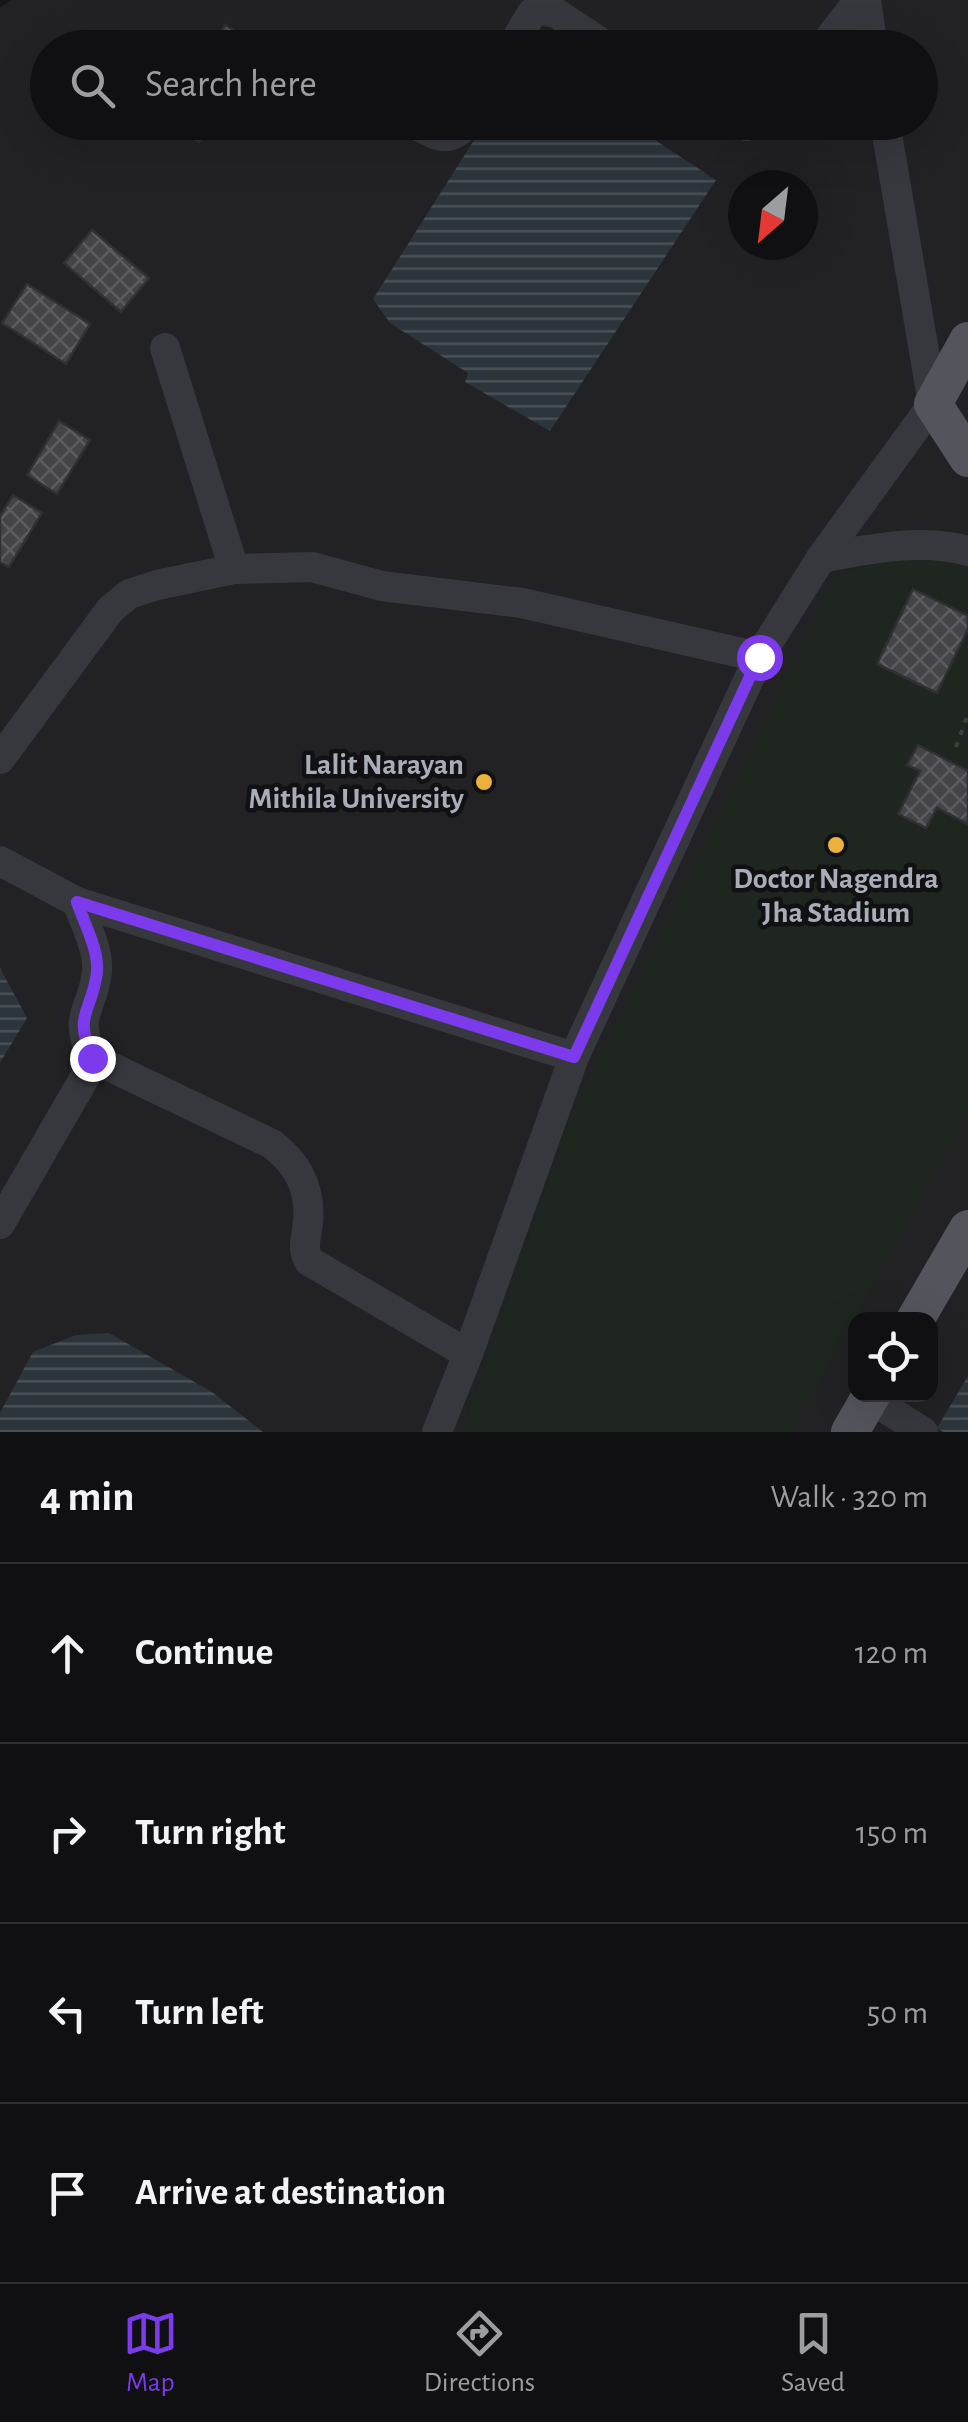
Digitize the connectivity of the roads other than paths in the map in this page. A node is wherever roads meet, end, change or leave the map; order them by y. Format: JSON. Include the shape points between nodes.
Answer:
{"nodes":[{"id":1,"x":863,"y":0,"type":"edge"},
{"id":2,"x":522,"y":30,"type":"edge"},
{"id":3,"x":582,"y":30,"type":"edge"},
{"id":4,"x":837,"y":30,"type":"edge"},
{"id":5,"x":869,"y":30,"type":"edge"},
{"id":6,"x":888,"y":140,"type":"edge"},
{"id":7,"x":968,"y":341,"type":"edge"},
{"id":8,"x":165,"y":348,"type":"dead end"},
{"id":9,"x":933,"y":404,"type":"junction"},
{"id":10,"x":968,"y":458,"type":"edge"},
{"id":11,"x":968,"y":551,"type":"edge"},
{"id":12,"x":821,"y":558,"type":"junction"},
{"id":13,"x":234,"y":569,"type":"junction"},
{"id":14,"x":759,"y":657,"type":"junction"},
{"id":15,"x":0,"y":759,"type":"edge"},
{"id":16,"x":0,"y":861,"type":"edge"},
{"id":17,"x":77,"y":902,"type":"junction"},
{"id":18,"x":574,"y":1057,"type":"junction"},
{"id":19,"x":92,"y":1058,"type":"junction"},
{"id":20,"x":0,"y":1224,"type":"edge"},
{"id":21,"x":968,"y":1229,"type":"edge"},
{"id":22,"x":920,"y":1312,"type":"edge"},
{"id":23,"x":468,"y":1354,"type":"junction"},
{"id":24,"x":868,"y":1402,"type":"edge"},
{"id":25,"x":880,"y":1402,"type":"edge"},
{"id":26,"x":437,"y":1432,"type":"edge"},
{"id":27,"x":850,"y":1432,"type":"edge"},
{"id":28,"x":922,"y":1432,"type":"edge"}],
"edges":[{"from":1,"to":4,"type":"street"},
{"from":1,"to":5,"type":"street"},
{"from":2,"to":3,"type":"street","via":[[538,9]]},
{"from":6,"to":9,"type":"street"},
{"from":7,"to":9,"type":"main road"},
{"from":8,"to":13,"type":"street"},
{"from":9,"to":10,"type":"main road"},
{"from":9,"to":12,"type":"street"},
{"from":11,"to":12,"type":"street","via":[[906,545]]},
{"from":12,"to":14,"type":"street"},
{"from":13,"to":14,"type":"street","via":[[312,567],[382,586],[522,603]]},
{"from":13,"to":15,"type":"street","via":[[129,594],[110,610]]},
{"from":14,"to":18,"type":"street"},
{"from":16,"to":17,"type":"street"},
{"from":17,"to":18,"type":"street"},
{"from":17,"to":19,"type":"street","via":[[98,968],[82,1022]]},
{"from":18,"to":23,"type":"street"},
{"from":19,"to":20,"type":"street"},
{"from":19,"to":23,"type":"street","via":[[290,1158],[308,1196],[309,1261]]},
{"from":21,"to":22,"type":"main road"},
{"from":23,"to":26,"type":"street"},
{"from":24,"to":27,"type":"main road"},
{"from":25,"to":28,"type":"street"}]}
